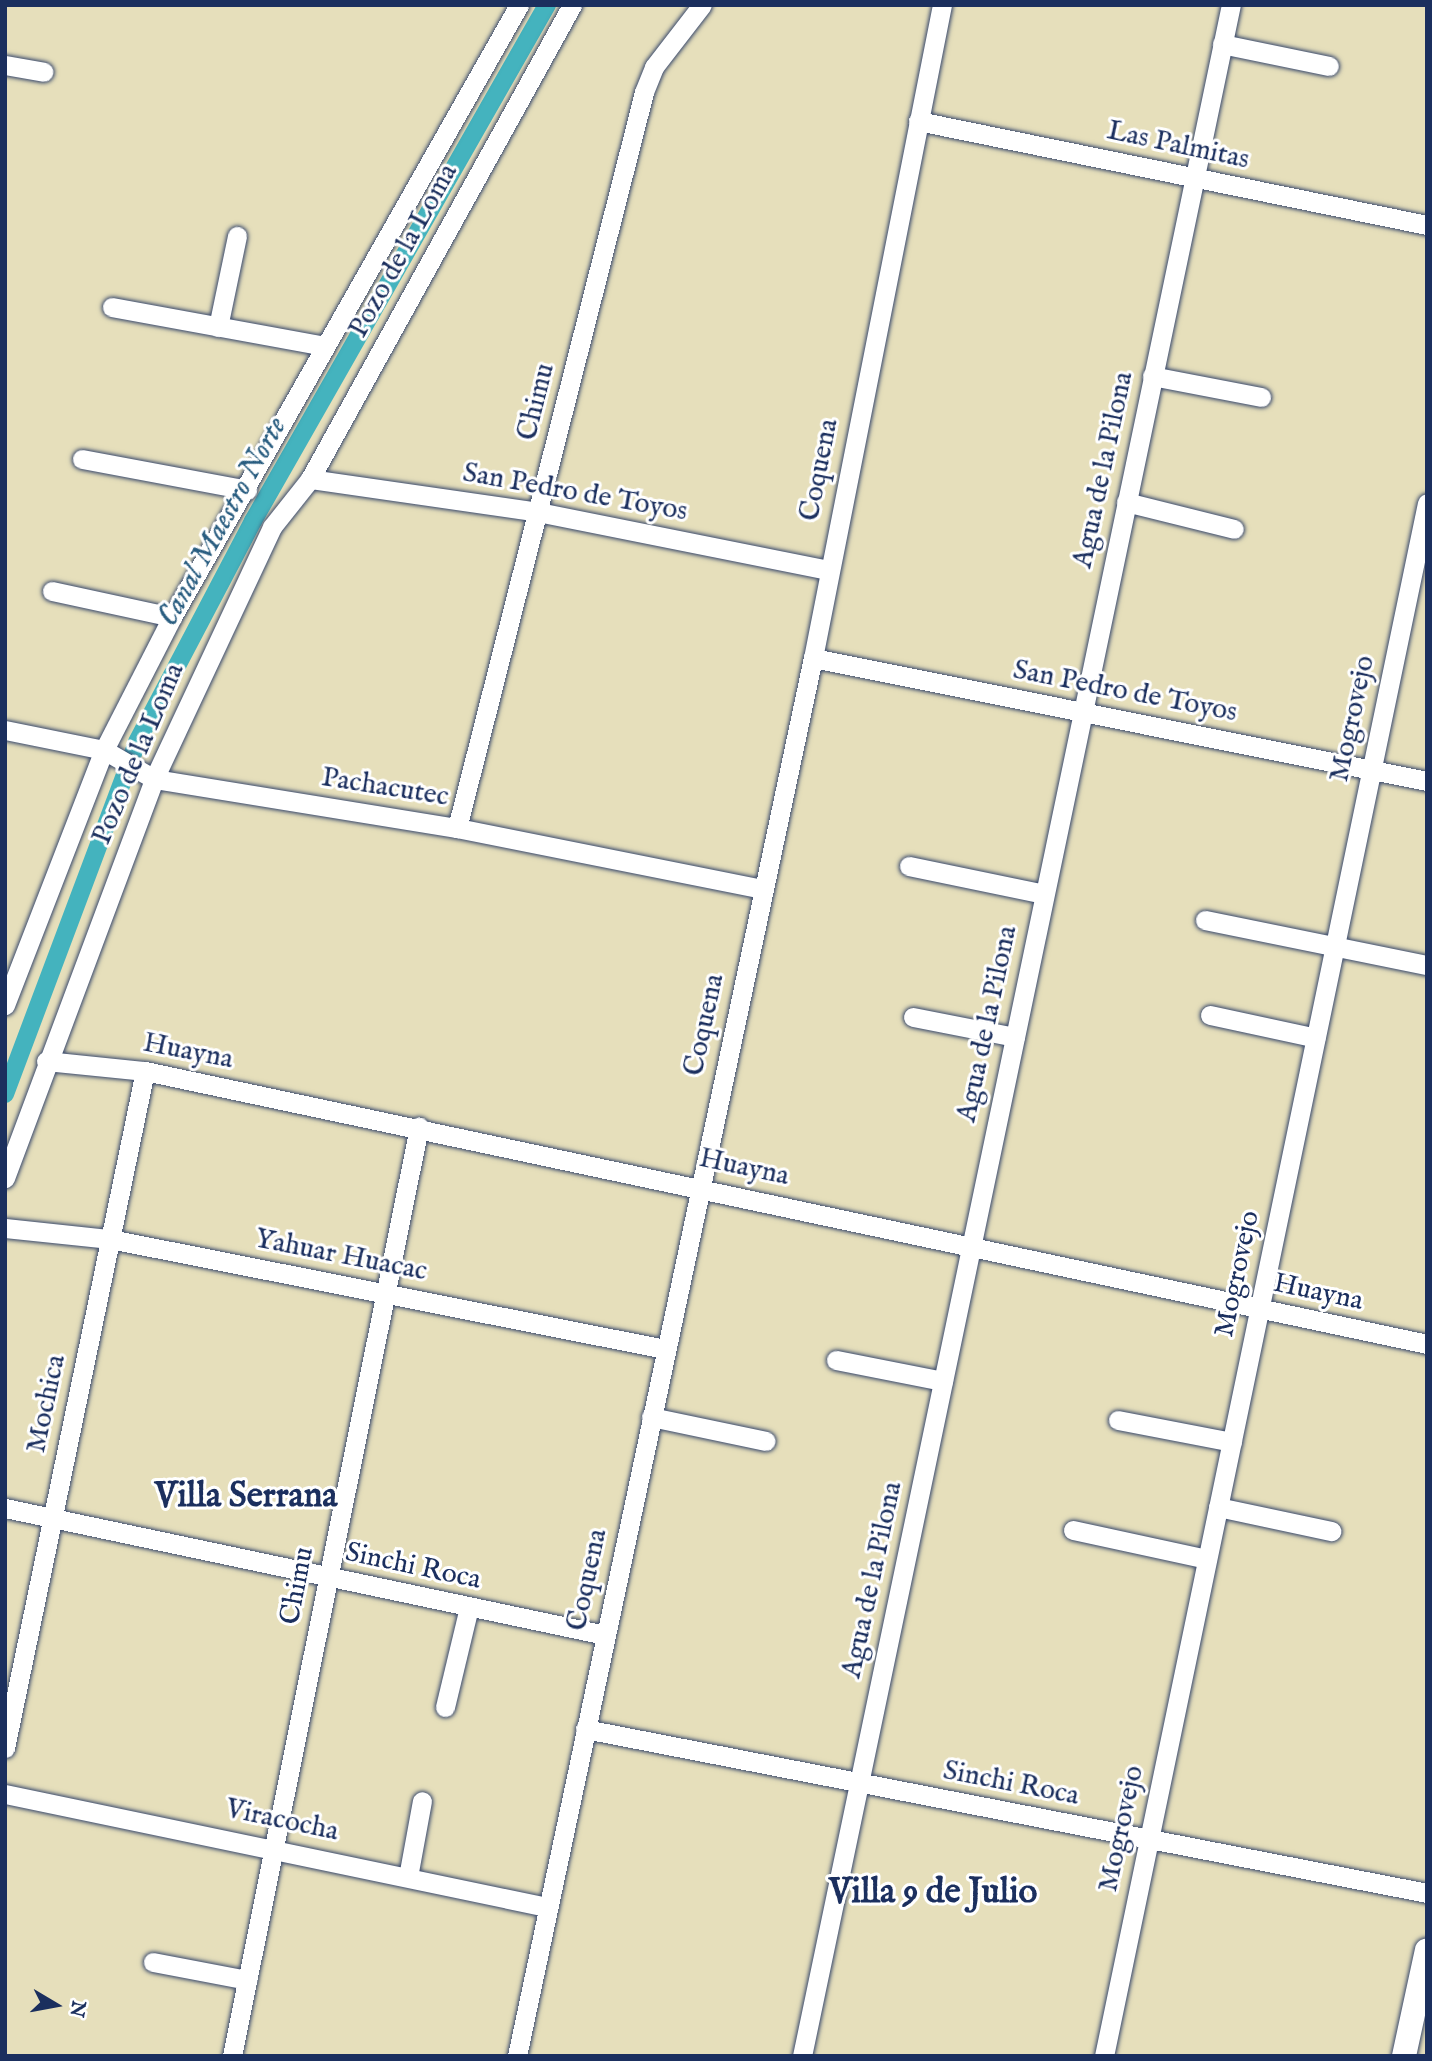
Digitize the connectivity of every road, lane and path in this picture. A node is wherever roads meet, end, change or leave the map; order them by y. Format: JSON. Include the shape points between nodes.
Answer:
{"nodes":[{"id":1,"x":519,"y":5,"type":"edge"},
{"id":2,"x":572,"y":5,"type":"edge"},
{"id":3,"x":702,"y":5,"type":"edge"},
{"id":4,"x":942,"y":5,"type":"edge"},
{"id":5,"x":1231,"y":5,"type":"edge"},
{"id":6,"x":1222,"y":44,"type":"junction"},
{"id":7,"x":5,"y":65,"type":"edge"},
{"id":8,"x":1329,"y":66,"type":"dead end"},
{"id":9,"x":43,"y":72,"type":"dead end"},
{"id":10,"x":919,"y":121,"type":"junction"},
{"id":11,"x":1194,"y":178,"type":"junction"},
{"id":12,"x":1427,"y":225,"type":"edge"},
{"id":13,"x":236,"y":236,"type":"dead end"},
{"id":14,"x":111,"y":307,"type":"dead end"},
{"id":15,"x":218,"y":327,"type":"junction"},
{"id":16,"x":324,"y":346,"type":"junction"},
{"id":17,"x":1152,"y":376,"type":"junction"},
{"id":18,"x":1261,"y":397,"type":"dead end"},
{"id":19,"x":82,"y":459,"type":"dead end"},
{"id":20,"x":310,"y":480,"type":"junction"},
{"id":21,"x":247,"y":490,"type":"junction"},
{"id":22,"x":1126,"y":502,"type":"junction"},
{"id":23,"x":1427,"y":503,"type":"edge"},
{"id":24,"x":538,"y":512,"type":"junction"},
{"id":25,"x":1234,"y":529,"type":"dead end"},
{"id":26,"x":828,"y":570,"type":"junction"},
{"id":27,"x":52,"y":591,"type":"dead end"},
{"id":28,"x":172,"y":617,"type":"junction"},
{"id":29,"x":813,"y":658,"type":"junction"},
{"id":30,"x":1083,"y":711,"type":"junction"},
{"id":31,"x":5,"y":730,"type":"edge"},
{"id":32,"x":104,"y":750,"type":"junction"},
{"id":33,"x":1371,"y":771,"type":"junction"},
{"id":34,"x":154,"y":779,"type":"junction"},
{"id":35,"x":1427,"y":781,"type":"edge"},
{"id":36,"x":457,"y":828,"type":"junction"},
{"id":37,"x":909,"y":866,"type":"dead end"},
{"id":38,"x":762,"y":889,"type":"junction"},
{"id":39,"x":1044,"y":894,"type":"junction"},
{"id":40,"x":1205,"y":920,"type":"dead end"},
{"id":41,"x":1334,"y":948,"type":"junction"},
{"id":42,"x":1427,"y":965,"type":"edge"},
{"id":43,"x":6,"y":1001,"type":"edge"},
{"id":44,"x":1210,"y":1015,"type":"dead end"},
{"id":45,"x":913,"y":1017,"type":"dead end"},
{"id":46,"x":1014,"y":1037,"type":"junction"},
{"id":47,"x":1315,"y":1038,"type":"junction"},
{"id":48,"x":46,"y":1061,"type":"junction"},
{"id":49,"x":145,"y":1071,"type":"junction"},
{"id":50,"x":419,"y":1127,"type":"junction"},
{"id":51,"x":5,"y":1178,"type":"edge"},
{"id":52,"x":699,"y":1186,"type":"junction"},
{"id":53,"x":5,"y":1228,"type":"edge"},
{"id":54,"x":110,"y":1239,"type":"junction"},
{"id":55,"x":969,"y":1246,"type":"junction"},
{"id":56,"x":385,"y":1294,"type":"junction"},
{"id":57,"x":1259,"y":1309,"type":"junction"},
{"id":58,"x":1427,"y":1345,"type":"edge"},
{"id":59,"x":665,"y":1349,"type":"junction"},
{"id":60,"x":836,"y":1360,"type":"dead end"},
{"id":61,"x":943,"y":1381,"type":"junction"},
{"id":62,"x":651,"y":1417,"type":"junction"},
{"id":63,"x":1118,"y":1420,"type":"dead end"},
{"id":64,"x":766,"y":1441,"type":"dead end"},
{"id":65,"x":1232,"y":1442,"type":"junction"},
{"id":66,"x":1218,"y":1507,"type":"junction"},
{"id":67,"x":5,"y":1508,"type":"edge"},
{"id":68,"x":52,"y":1517,"type":"junction"},
{"id":69,"x":1073,"y":1530,"type":"dead end"},
{"id":70,"x":1331,"y":1531,"type":"dead end"},
{"id":71,"x":1207,"y":1559,"type":"junction"},
{"id":72,"x":328,"y":1578,"type":"junction"},
{"id":73,"x":469,"y":1607,"type":"junction"},
{"id":74,"x":605,"y":1635,"type":"junction"},
{"id":75,"x":445,"y":1707,"type":"dead end"},
{"id":76,"x":585,"y":1729,"type":"junction"},
{"id":77,"x":5,"y":1748,"type":"edge"},
{"id":78,"x":859,"y":1783,"type":"junction"},
{"id":79,"x":5,"y":1794,"type":"edge"},
{"id":80,"x":422,"y":1801,"type":"dead end"},
{"id":81,"x":1149,"y":1839,"type":"junction"},
{"id":82,"x":273,"y":1847,"type":"junction"},
{"id":83,"x":408,"y":1877,"type":"junction"},
{"id":84,"x":1427,"y":1893,"type":"edge"},
{"id":85,"x":547,"y":1906,"type":"junction"},
{"id":86,"x":1427,"y":1950,"type":"edge"},
{"id":87,"x":153,"y":1962,"type":"dead end"},
{"id":88,"x":247,"y":1980,"type":"junction"},
{"id":89,"x":232,"y":2056,"type":"edge"},
{"id":90,"x":517,"y":2056,"type":"edge"},
{"id":91,"x":802,"y":2056,"type":"edge"},
{"id":92,"x":1104,"y":2056,"type":"edge"},
{"id":93,"x":1404,"y":2056,"type":"edge"}],
"edges":[{"from":1,"to":16,"type":"street","name":"Pozo de la Loma"},
{"from":2,"to":20,"type":"street","name":"Pozo de la Loma"},
{"from":3,"to":24,"type":"street","name":"Chimu","via":[[654,67],[644,92]]},
{"from":4,"to":10,"type":"street","name":"Coquena"},
{"from":5,"to":6,"type":"street","name":"Agua de la Pilona"},
{"from":6,"to":8,"type":"street"},
{"from":6,"to":11,"type":"street","name":"Agua de la Pilona"},
{"from":7,"to":9,"type":"street"},
{"from":10,"to":11,"type":"street","name":"Las Palmitas"},
{"from":10,"to":26,"type":"street","name":"Coquena"},
{"from":11,"to":12,"type":"street","name":"Las Palmitas"},
{"from":11,"to":17,"type":"street","name":"Agua de la Pilona"},
{"from":13,"to":15,"type":"street"},
{"from":14,"to":15,"type":"street"},
{"from":15,"to":16,"type":"street"},
{"from":16,"to":21,"type":"street","name":"Pozo de la Loma"},
{"from":17,"to":18,"type":"street"},
{"from":17,"to":22,"type":"street","name":"Agua de la Pilona"},
{"from":19,"to":21,"type":"street"},
{"from":20,"to":24,"type":"street","name":"San Pedro de Toyos"},
{"from":20,"to":34,"type":"street","name":"Pozo de la Loma","via":[[272,527]]},
{"from":21,"to":28,"type":"street","name":"Pozo de la Loma"},
{"from":22,"to":25,"type":"street"},
{"from":22,"to":30,"type":"street","name":"Agua de la Pilona"},
{"from":23,"to":33,"type":"street","name":"Mogrovejo"},
{"from":24,"to":26,"type":"street","name":"San Pedro de Toyos"},
{"from":24,"to":36,"type":"street","name":"Chimu"},
{"from":26,"to":29,"type":"street","name":"Coquena"},
{"from":27,"to":28,"type":"street"},
{"from":28,"to":32,"type":"street","name":"Pozo de la Loma"},
{"from":29,"to":30,"type":"street","name":"San Pedro de Toyos"},
{"from":29,"to":38,"type":"street","name":"Coquena"},
{"from":30,"to":33,"type":"street","name":"San Pedro de Toyos"},
{"from":30,"to":39,"type":"street","name":"Agua de la Pilona"},
{"from":31,"to":32,"type":"street","name":"Pachacutec"},
{"from":32,"to":34,"type":"street","name":"Pachacutec"},
{"from":32,"to":43,"type":"street","name":"Pozo de la Loma"},
{"from":33,"to":35,"type":"street","name":"San Pedro de Toyos"},
{"from":33,"to":41,"type":"street","name":"Mogrovejo"},
{"from":34,"to":36,"type":"street","name":"Pachacutec"},
{"from":34,"to":48,"type":"street","name":"Pozo de la Loma"},
{"from":36,"to":38,"type":"street","name":"Pachacutec"},
{"from":37,"to":39,"type":"street"},
{"from":38,"to":52,"type":"street","name":"Coquena"},
{"from":39,"to":46,"type":"street","name":"Agua de la Pilona"},
{"from":40,"to":41,"type":"street"},
{"from":41,"to":42,"type":"street"},
{"from":41,"to":47,"type":"street","name":"Mogrovejo"},
{"from":44,"to":47,"type":"street"},
{"from":45,"to":46,"type":"street"},
{"from":46,"to":55,"type":"street","name":"Agua de la Pilona"},
{"from":47,"to":57,"type":"street","name":"Mogrovejo"},
{"from":48,"to":49,"type":"street","name":"Huayna"},
{"from":48,"to":51,"type":"street","name":"Pozo de la Loma"},
{"from":49,"to":50,"type":"street","name":"Huayna"},
{"from":49,"to":54,"type":"street","name":"Mochica"},
{"from":50,"to":52,"type":"street","name":"Huayna"},
{"from":50,"to":56,"type":"street","name":"Chimu"},
{"from":52,"to":55,"type":"street","name":"Huayna"},
{"from":52,"to":59,"type":"street","name":"Coquena"},
{"from":53,"to":54,"type":"street","name":"Yahuar Huacac"},
{"from":54,"to":56,"type":"street","name":"Yahuar Huacac"},
{"from":54,"to":68,"type":"street","name":"Mochica"},
{"from":55,"to":57,"type":"street","name":"Huayna"},
{"from":55,"to":61,"type":"street","name":"Agua de la Pilona"},
{"from":56,"to":59,"type":"street","name":"Yahuar Huacac"},
{"from":56,"to":72,"type":"street","name":"Chimu"},
{"from":57,"to":58,"type":"street","name":"Huayna"},
{"from":57,"to":65,"type":"street","name":"Mogrovejo"},
{"from":59,"to":62,"type":"street","name":"Coquena"},
{"from":60,"to":61,"type":"street"},
{"from":61,"to":78,"type":"street","name":"Agua de la Pilona"},
{"from":62,"to":64,"type":"street"},
{"from":62,"to":74,"type":"street","name":"Coquena"},
{"from":63,"to":65,"type":"street"},
{"from":65,"to":66,"type":"street","name":"Mogrovejo"},
{"from":66,"to":70,"type":"street"},
{"from":66,"to":71,"type":"street","name":"Mogrovejo"},
{"from":67,"to":68,"type":"street","name":"Sinchi Roca"},
{"from":68,"to":72,"type":"street","name":"Sinchi Roca"},
{"from":68,"to":77,"type":"street","name":"Mochica"},
{"from":69,"to":71,"type":"street"},
{"from":71,"to":81,"type":"street","name":"Mogrovejo"},
{"from":72,"to":73,"type":"street","name":"Sinchi Roca"},
{"from":72,"to":82,"type":"street","name":"Chimu"},
{"from":73,"to":74,"type":"street","name":"Sinchi Roca"},
{"from":73,"to":75,"type":"street"},
{"from":74,"to":76,"type":"street","name":"Coquena"},
{"from":76,"to":78,"type":"street","name":"Sinchi Roca"},
{"from":76,"to":85,"type":"street","name":"Coquena"},
{"from":78,"to":81,"type":"street","name":"Sinchi Roca"},
{"from":78,"to":91,"type":"street","name":"Agua de la Pilona"},
{"from":79,"to":82,"type":"street","name":"Viracocha"},
{"from":80,"to":83,"type":"street"},
{"from":81,"to":84,"type":"street","name":"Sinchi Roca"},
{"from":81,"to":92,"type":"street","name":"Mogrovejo"},
{"from":82,"to":83,"type":"street","name":"Viracocha"},
{"from":82,"to":88,"type":"street","name":"Chimu"},
{"from":83,"to":85,"type":"street","name":"Viracocha"},
{"from":85,"to":90,"type":"street","name":"Coquena"},
{"from":86,"to":93,"type":"main road"},
{"from":87,"to":88,"type":"street"},
{"from":88,"to":89,"type":"street","name":"Chimu"}]}
